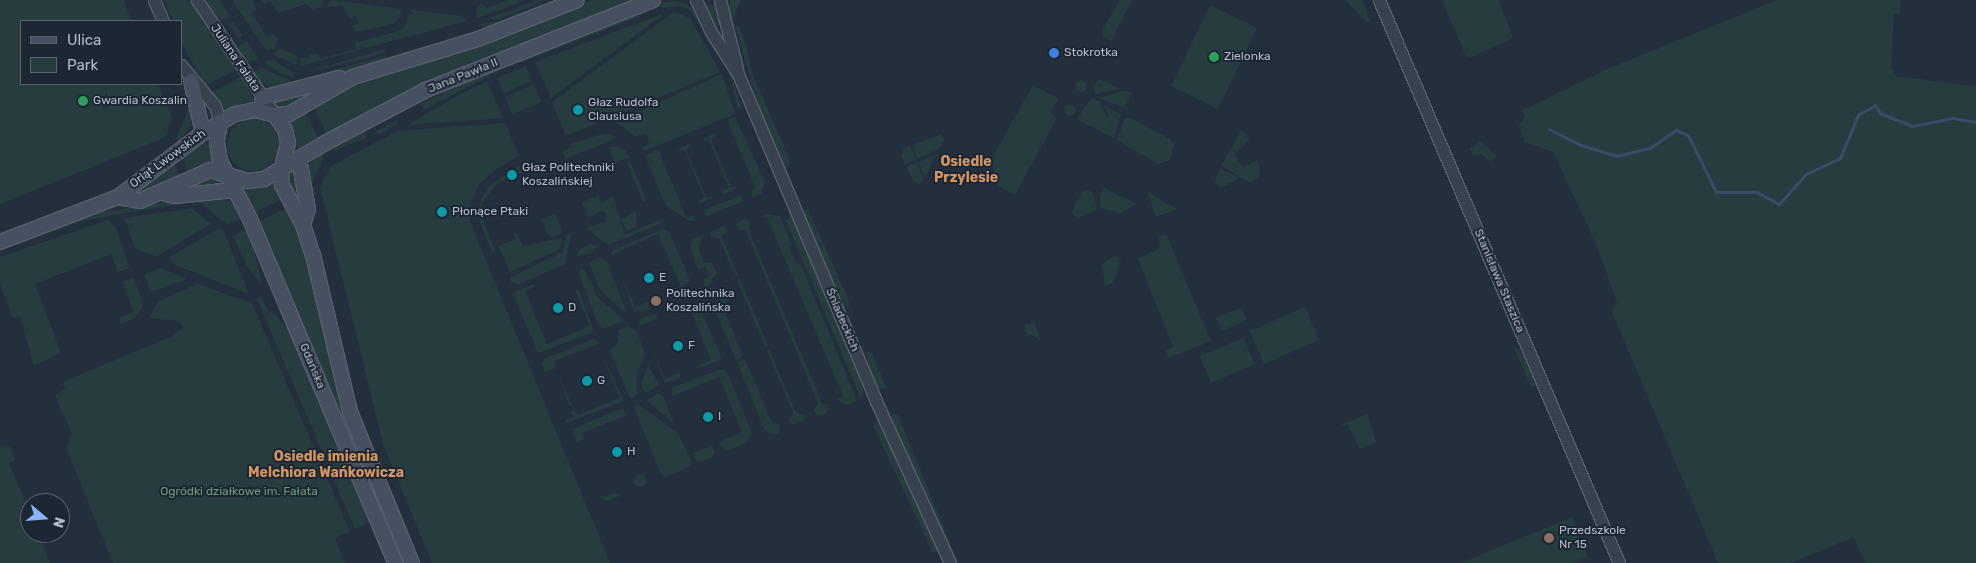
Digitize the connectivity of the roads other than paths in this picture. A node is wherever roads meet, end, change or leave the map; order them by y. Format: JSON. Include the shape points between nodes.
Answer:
{"nodes":[{"id":1,"x":154,"y":0,"type":"edge"},
{"id":2,"x":197,"y":0,"type":"edge"},
{"id":3,"x":578,"y":0,"type":"edge"},
{"id":4,"x":653,"y":0,"type":"edge"},
{"id":5,"x":696,"y":0,"type":"edge"},
{"id":6,"x":720,"y":0,"type":"edge"},
{"id":7,"x":1379,"y":0,"type":"edge"},
{"id":8,"x":163,"y":20,"type":"edge"},
{"id":9,"x":182,"y":68,"type":"edge"},
{"id":10,"x":738,"y":74,"type":"junction"},
{"id":11,"x":353,"y":77,"type":"junction"},
{"id":12,"x":191,"y":81,"type":"junction"},
{"id":13,"x":262,"y":98,"type":"junction"},
{"id":14,"x":275,"y":115,"type":"junction"},
{"id":15,"x":220,"y":122,"type":"junction"},
{"id":16,"x":203,"y":133,"type":"junction"},
{"id":17,"x":299,"y":158,"type":"junction"},
{"id":18,"x":281,"y":171,"type":"junction"},
{"id":19,"x":225,"y":172,"type":"junction"},
{"id":20,"x":234,"y":190,"type":"junction"},
{"id":21,"x":162,"y":193,"type":"junction"},
{"id":22,"x":118,"y":197,"type":"junction"},
{"id":23,"x":303,"y":225,"type":"junction"},
{"id":24,"x":0,"y":242,"type":"edge"},
{"id":25,"x":395,"y":563,"type":"edge"},
{"id":26,"x":412,"y":563,"type":"edge"},
{"id":27,"x":950,"y":563,"type":"edge"},
{"id":28,"x":1619,"y":563,"type":"edge"}],
"edges":[{"from":1,"to":8,"type":"street"},
{"from":2,"to":13,"type":"street","name":"Juliana Fałata"},
{"from":3,"to":11,"type":"main road","via":[[478,39]]},
{"from":4,"to":17,"type":"main road","name":"Jana Pawła II","via":[[426,90]]},
{"from":5,"to":10,"type":"street","name":"Śniadeckich","via":[[711,32]]},
{"from":6,"to":10,"type":"street","name":"Śniadeckich"},
{"from":7,"to":28,"type":"street","name":"Stanisława Staszica"},
{"from":9,"to":12,"type":"street"},
{"from":10,"to":27,"type":"street","name":"Śniadeckich","via":[[875,399]]},
{"from":11,"to":13,"type":"main road","via":[[334,78]]},
{"from":11,"to":14,"type":"main road","via":[[288,114]]},
{"from":12,"to":15,"type":"street","via":[[215,106]]},
{"from":12,"to":16,"type":"main road"},
{"from":13,"to":14,"type":"street","name":"Juliana Fałata"},
{"from":14,"to":15,"type":"main road","via":[[248,110]]},
{"from":14,"to":18,"type":"main road","via":[[285,130],[288,143]]},
{"from":15,"to":16,"type":"main road","name":"Orląt Lwowskich"},
{"from":15,"to":19,"type":"main road","via":[[217,152]]},
{"from":16,"to":22,"type":"main road","name":"Orląt Lwowskich"},
{"from":17,"to":18,"type":"main road","name":"Jana Pawła II"},
{"from":17,"to":23,"type":"main road","via":[[308,208]]},
{"from":18,"to":19,"type":"main road","via":[[256,181]]},
{"from":18,"to":23,"type":"main road","name":"Gdańska","via":[[283,191]]},
{"from":19,"to":20,"type":"main road","name":"Gdańska"},
{"from":19,"to":21,"type":"main road","name":"Orląt Lwowskich","via":[[210,170],[187,178]]},
{"from":20,"to":21,"type":"main road","via":[[174,196]]},
{"from":20,"to":25,"type":"main road","name":"Gdańska","via":[[254,227]]},
{"from":21,"to":22,"type":"main road","name":"Orląt Lwowskich","via":[[140,201]]},
{"from":22,"to":24,"type":"main road","name":"Orląt Lwowskich"},
{"from":23,"to":26,"type":"main road","name":"Gdańska","via":[[313,254],[350,412]]}]}
